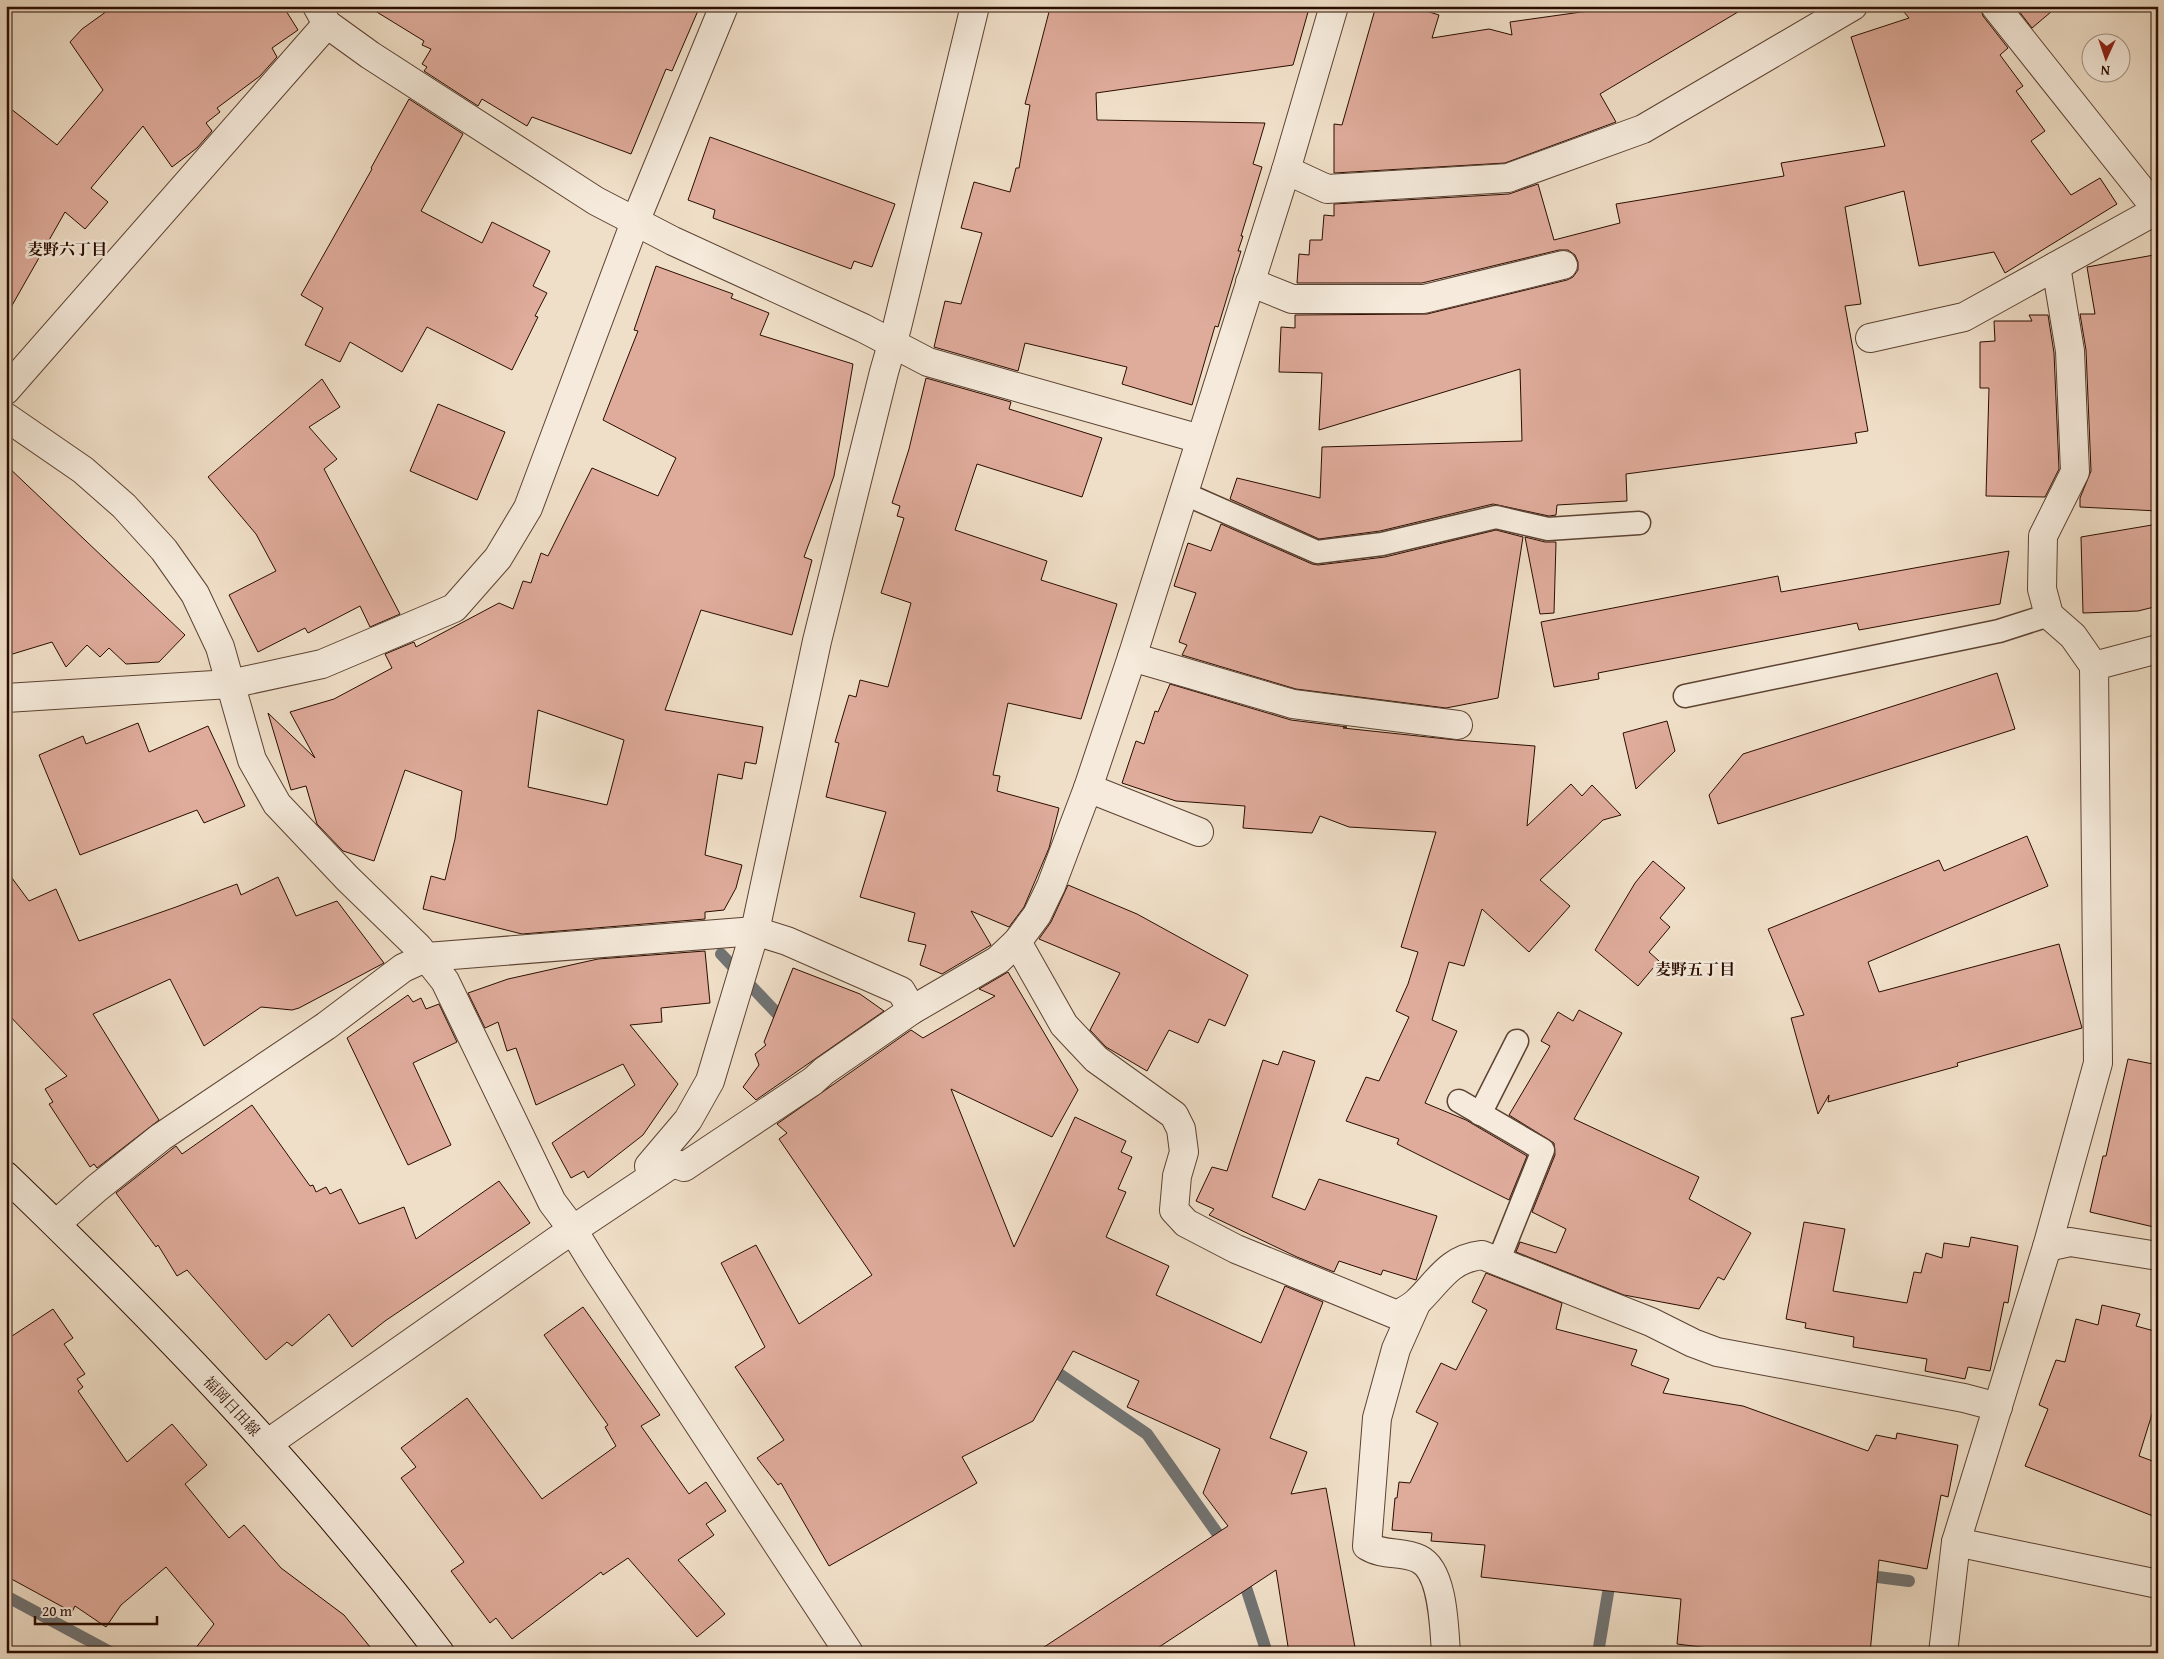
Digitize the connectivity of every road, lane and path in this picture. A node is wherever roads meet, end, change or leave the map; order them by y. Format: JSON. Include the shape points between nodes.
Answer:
{"nodes":[{"id":1,"x":724,"y":6,"type":"edge"},
{"id":2,"x":975,"y":6,"type":"edge"},
{"id":3,"x":1334,"y":6,"type":"edge"},
{"id":4,"x":1853,"y":6,"type":"edge"},
{"id":5,"x":1995,"y":6,"type":"edge"},
{"id":6,"x":322,"y":15,"type":"edge"},
{"id":7,"x":1286,"y":170,"type":"junction"},
{"id":8,"x":2156,"y":205,"type":"edge"},
{"id":9,"x":635,"y":222,"type":"junction"},
{"id":10,"x":1563,"y":265,"type":"dead end"},
{"id":11,"x":2056,"y":266,"type":"junction"},
{"id":12,"x":1250,"y":282,"type":"junction"},
{"id":13,"x":1870,"y":338,"type":"dead end"},
{"id":14,"x":893,"y":342,"type":"junction"},
{"id":15,"x":6,"y":390,"type":"edge"},
{"id":16,"x":6,"y":417,"type":"edge"},
{"id":17,"x":1200,"y":439,"type":"junction"},
{"id":18,"x":1183,"y":493,"type":"junction"},
{"id":19,"x":1639,"y":523,"type":"dead end"},
{"id":20,"x":2049,"y":615,"type":"junction"},
{"id":21,"x":2158,"y":649,"type":"edge"},
{"id":22,"x":1132,"y":657,"type":"junction"},
{"id":23,"x":2094,"y":666,"type":"junction"},
{"id":24,"x":230,"y":684,"type":"junction"},
{"id":25,"x":1685,"y":696,"type":"dead end"},
{"id":26,"x":6,"y":698,"type":"edge"},
{"id":27,"x":1458,"y":725,"type":"dead end"},
{"id":28,"x":1088,"y":788,"type":"junction"},
{"id":29,"x":1199,"y":832,"type":"dead end"},
{"id":30,"x":755,"y":931,"type":"junction"},
{"id":31,"x":1017,"y":942,"type":"junction"},
{"id":32,"x":427,"y":956,"type":"junction"},
{"id":33,"x":912,"y":1010,"type":"junction"},
{"id":34,"x":1517,"y":1041,"type":"dead end"},
{"id":35,"x":1459,"y":1101,"type":"dead end"},
{"id":36,"x":1480,"y":1114,"type":"junction"},
{"id":37,"x":673,"y":1163,"type":"junction"},
{"id":38,"x":6,"y":1176,"type":"edge"},
{"id":39,"x":56,"y":1224,"type":"junction"},
{"id":40,"x":573,"y":1230,"type":"junction"},
{"id":41,"x":2046,"y":1247,"type":"junction"},
{"id":42,"x":2158,"y":1256,"type":"edge"},
{"id":43,"x":1498,"y":1262,"type":"junction"},
{"id":44,"x":1416,"y":1304,"type":"junction"},
{"id":45,"x":1998,"y":1407,"type":"junction"},
{"id":46,"x":267,"y":1444,"type":"junction"},
{"id":47,"x":1956,"y":1542,"type":"junction"},
{"id":48,"x":2158,"y":1584,"type":"edge"},
{"id":49,"x":440,"y":1653,"type":"edge"},
{"id":50,"x":849,"y":1653,"type":"edge"},
{"id":51,"x":1446,"y":1653,"type":"edge"},
{"id":52,"x":1943,"y":1653,"type":"edge"}],
"edges":[{"from":1,"to":9,"type":"street"},
{"from":2,"to":14,"type":"street"},
{"from":3,"to":7,"type":"street"},
{"from":4,"to":7,"type":"street","via":[[1643,129],[1508,178],[1327,189]]},
{"from":5,"to":8,"type":"street"},
{"from":6,"to":9,"type":"street","via":[[370,55],[596,201]]},
{"from":6,"to":15,"type":"street"},
{"from":7,"to":12,"type":"street"},
{"from":8,"to":11,"type":"street"},
{"from":9,"to":14,"type":"street"},
{"from":9,"to":24,"type":"street","via":[[528,508],[492,565],[454,608],[322,664]]},
{"from":10,"to":12,"type":"street","via":[[1424,299],[1292,299]]},
{"from":11,"to":13,"type":"street","via":[[1964,317]]},
{"from":11,"to":20,"type":"street","via":[[2070,351],[2075,472],[2043,536],[2042,589]]},
{"from":12,"to":17,"type":"street"},
{"from":14,"to":17,"type":"street","via":[[928,362]]},
{"from":14,"to":30,"type":"street","via":[[817,640]]},
{"from":16,"to":24,"type":"street","via":[[83,470],[124,506],[164,550],[195,594],[220,647]]},
{"from":17,"to":18,"type":"street"},
{"from":18,"to":19,"type":"lane","via":[[1317,552],[1382,544],[1496,517],[1548,529]]},
{"from":18,"to":22,"type":"street"},
{"from":20,"to":23,"type":"street","via":[[2073,636]]},
{"from":20,"to":25,"type":"lane","via":[[1999,632]]},
{"from":21,"to":23,"type":"street"},
{"from":22,"to":27,"type":"street","via":[[1293,704]]},
{"from":22,"to":28,"type":"street"},
{"from":23,"to":41,"type":"street","via":[[2098,1062]]},
{"from":24,"to":26,"type":"street"},
{"from":24,"to":32,"type":"street","via":[[252,760],[277,804]]},
{"from":28,"to":29,"type":"street"},
{"from":28,"to":31,"type":"street","via":[[1051,886],[1037,915]]},
{"from":30,"to":32,"type":"street"},
{"from":30,"to":33,"type":"street","via":[[787,941],[901,991]]},
{"from":30,"to":37,"type":"street","via":[[710,1080],[688,1120],[649,1166]]},
{"from":31,"to":33,"type":"street","via":[[998,960]]},
{"from":31,"to":44,"type":"street","via":[[1064,1025],[1096,1059],[1174,1115],[1181,1129],[1184,1152],[1177,1176],[1174,1210],[1186,1223],[1236,1249],[1397,1315]]},
{"from":32,"to":39,"type":"street","via":[[403,968],[326,1026],[161,1137]]},
{"from":32,"to":40,"type":"street","via":[[444,981],[552,1202]]},
{"from":33,"to":37,"type":"street","via":[[722,1143],[684,1167]]},
{"from":34,"to":36,"type":"lane"},
{"from":35,"to":36,"type":"lane"},
{"from":36,"to":43,"type":"lane","via":[[1543,1150]]},
{"from":37,"to":40,"type":"street"},
{"from":38,"to":39,"type":"street","name":"福岡日田線"},
{"from":39,"to":46,"type":"street","name":"福岡日田線","via":[[102,1268]]},
{"from":40,"to":46,"type":"street"},
{"from":40,"to":50,"type":"street"},
{"from":41,"to":42,"type":"street","via":[[2070,1242]]},
{"from":41,"to":45,"type":"street"},
{"from":43,"to":44,"type":"street","via":[[1482,1255],[1469,1257],[1448,1268]]},
{"from":43,"to":45,"type":"street","via":[[1651,1322],[1717,1352]]},
{"from":44,"to":51,"type":"street","via":[[1396,1348],[1377,1418],[1368,1546],[1419,1559],[1427,1566],[1440,1593]]},
{"from":45,"to":47,"type":"street"},
{"from":46,"to":49,"type":"street","name":"福岡日田線","via":[[389,1584]]},
{"from":47,"to":48,"type":"street"},
{"from":47,"to":52,"type":"street"}]}
